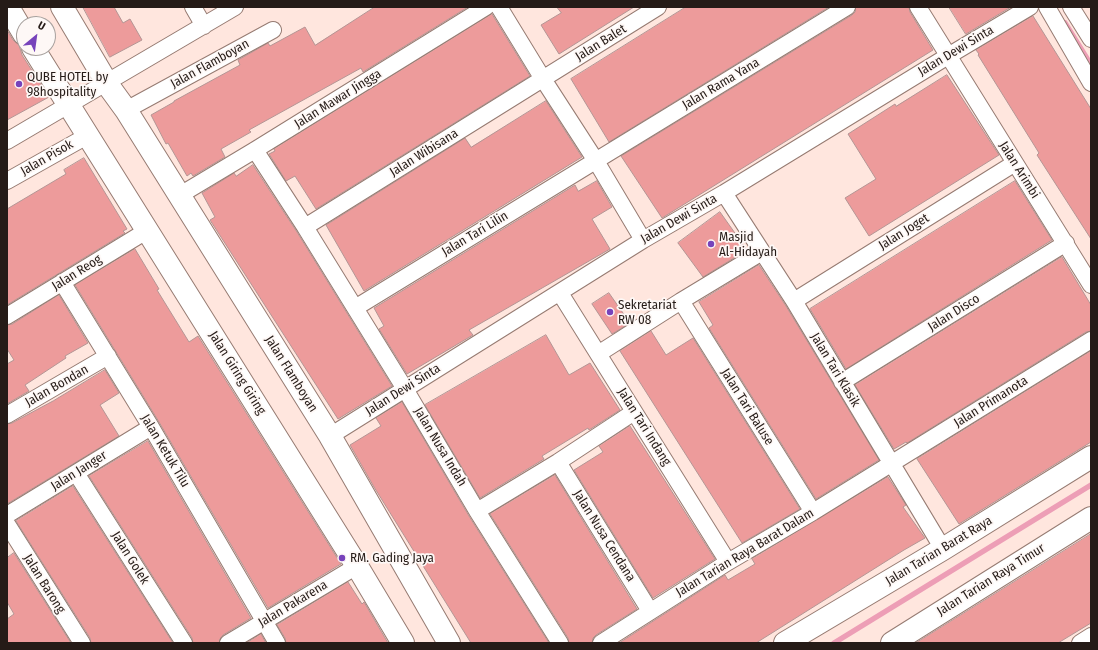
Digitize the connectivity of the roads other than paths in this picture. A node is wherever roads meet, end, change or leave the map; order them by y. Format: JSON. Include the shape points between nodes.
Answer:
{"nodes":[{"id":1,"x":62,"y":7,"type":"edge"},
{"id":2,"x":192,"y":7,"type":"edge"},
{"id":3,"x":235,"y":7,"type":"edge"},
{"id":4,"x":486,"y":7,"type":"edge"},
{"id":5,"x":658,"y":7,"type":"edge"},
{"id":6,"x":847,"y":7,"type":"edge"},
{"id":7,"x":918,"y":7,"type":"edge"},
{"id":8,"x":1030,"y":7,"type":"edge"},
{"id":9,"x":1047,"y":7,"type":"edge"},
{"id":10,"x":1071,"y":7,"type":"edge"},
{"id":11,"x":8,"y":8,"type":"edge"},
{"id":12,"x":502,"y":12,"type":"edge"},
{"id":13,"x":1086,"y":20,"type":"edge"},
{"id":14,"x":16,"y":21,"type":"edge"},
{"id":15,"x":204,"y":26,"type":"junction"},
{"id":16,"x":273,"y":30,"type":"dead end"},
{"id":17,"x":1091,"y":40,"type":"edge"},
{"id":18,"x":38,"y":56,"type":"edge"},
{"id":19,"x":948,"y":56,"type":"junction"},
{"id":20,"x":543,"y":79,"type":"junction"},
{"id":21,"x":1091,"y":83,"type":"edge"},
{"id":22,"x":108,"y":85,"type":"junction"},
{"id":23,"x":68,"y":105,"type":"junction"},
{"id":24,"x":125,"y":108,"type":"junction"},
{"id":25,"x":86,"y":135,"type":"junction"},
{"id":26,"x":7,"y":141,"type":"edge"},
{"id":27,"x":255,"y":150,"type":"junction"},
{"id":28,"x":596,"y":161,"type":"junction"},
{"id":29,"x":1014,"y":163,"type":"junction"},
{"id":30,"x":7,"y":181,"type":"edge"},
{"id":31,"x":184,"y":192,"type":"junction"},
{"id":32,"x":724,"y":193,"type":"junction"},
{"id":33,"x":305,"y":227,"type":"junction"},
{"id":34,"x":148,"y":230,"type":"junction"},
{"id":35,"x":643,"y":240,"type":"junction"},
{"id":36,"x":1066,"y":244,"type":"junction"},
{"id":37,"x":762,"y":252,"type":"junction"},
{"id":38,"x":62,"y":282,"type":"junction"},
{"id":39,"x":1091,"y":285,"type":"edge"},
{"id":40,"x":560,"y":293,"type":"junction"},
{"id":41,"x":681,"y":301,"type":"junction"},
{"id":42,"x":794,"y":301,"type":"junction"},
{"id":43,"x":354,"y":308,"type":"junction"},
{"id":44,"x":7,"y":316,"type":"edge"},
{"id":45,"x":1091,"y":340,"type":"edge"},
{"id":46,"x":598,"y":354,"type":"junction"},
{"id":47,"x":108,"y":356,"type":"junction"},
{"id":48,"x":842,"y":382,"type":"junction"},
{"id":49,"x":405,"y":388,"type":"junction"},
{"id":50,"x":634,"y":412,"type":"junction"},
{"id":51,"x":7,"y":415,"type":"edge"},
{"id":52,"x":151,"y":427,"type":"junction"},
{"id":53,"x":330,"y":436,"type":"junction"},
{"id":54,"x":1091,"y":457,"type":"edge"},
{"id":55,"x":558,"y":462,"type":"junction"},
{"id":56,"x":890,"y":464,"type":"junction"},
{"id":57,"x":76,"y":473,"type":"junction"},
{"id":58,"x":477,"y":511,"type":"junction"},
{"id":59,"x":813,"y":512,"type":"junction"},
{"id":60,"x":7,"y":515,"type":"edge"},
{"id":61,"x":1091,"y":518,"type":"edge"},
{"id":62,"x":7,"y":524,"type":"edge"},
{"id":63,"x":943,"y":549,"type":"junction"},
{"id":64,"x":728,"y":562,"type":"junction"},
{"id":65,"x":357,"y":566,"type":"junction"},
{"id":66,"x":650,"y":611,"type":"junction"},
{"id":67,"x":264,"y":621,"type":"junction"},
{"id":68,"x":1091,"y":636,"type":"edge"},
{"id":69,"x":82,"y":643,"type":"edge"},
{"id":70,"x":184,"y":643,"type":"edge"},
{"id":71,"x":228,"y":643,"type":"edge"},
{"id":72,"x":277,"y":643,"type":"edge"},
{"id":73,"x":403,"y":643,"type":"edge"},
{"id":74,"x":449,"y":643,"type":"edge"},
{"id":75,"x":560,"y":643,"type":"edge"},
{"id":76,"x":601,"y":643,"type":"edge"},
{"id":77,"x":786,"y":643,"type":"edge"},
{"id":78,"x":892,"y":643,"type":"edge"},
{"id":79,"x":1080,"y":643,"type":"edge"}],
"edges":[{"from":1,"to":22,"type":"street","name":"Jalan Flamboyan"},
{"from":2,"to":15,"type":"street"},
{"from":3,"to":15,"type":"street"},
{"from":4,"to":27,"type":"street","name":"Jalan Mawar Jingga"},
{"from":5,"to":20,"type":"street","name":"Jalan Balet"},
{"from":6,"to":28,"type":"street","name":"Jalan Rama Yana"},
{"from":7,"to":19,"type":"street","name":"Jalan Arimbi"},
{"from":8,"to":19,"type":"street","name":"Jalan Dewi Sinta"},
{"from":9,"to":21,"type":"street"},
{"from":10,"to":13,"type":"street"},
{"from":11,"to":14,"type":"street"},
{"from":12,"to":20,"type":"street"},
{"from":13,"to":17,"type":"street"},
{"from":15,"to":22,"type":"street"},
{"from":16,"to":24,"type":"street","name":"Jalan Flamboyan"},
{"from":18,"to":23,"type":"street","name":"Jalan Giring Giring"},
{"from":19,"to":29,"type":"street","name":"Jalan Arimbi"},
{"from":19,"to":32,"type":"street","name":"Jalan Dewi Sinta"},
{"from":20,"to":28,"type":"street"},
{"from":20,"to":33,"type":"street","name":"Jalan Wibisana"},
{"from":22,"to":23,"type":"street"},
{"from":22,"to":24,"type":"street","name":"Jalan Flamboyan"},
{"from":23,"to":25,"type":"street","name":"Jalan Giring Giring"},
{"from":23,"to":26,"type":"street"},
{"from":24,"to":31,"type":"street","name":"Jalan Flamboyan"},
{"from":25,"to":30,"type":"street","name":"Jalan Pisok"},
{"from":25,"to":34,"type":"street","name":"Jalan Giring Giring"},
{"from":27,"to":31,"type":"street","name":"Jalan Mawar Jingga"},
{"from":27,"to":33,"type":"street","name":"Jalan Nusa Indah"},
{"from":28,"to":35,"type":"street"},
{"from":28,"to":43,"type":"street","name":"Jalan Tari Lilin"},
{"from":29,"to":36,"type":"street","name":"Jalan Arimbi"},
{"from":29,"to":42,"type":"street","name":"Jalan Joget"},
{"from":31,"to":53,"type":"street","name":"Jalan Flamboyan"},
{"from":32,"to":35,"type":"street","name":"Jalan Dewi Sinta"},
{"from":32,"to":37,"type":"street","name":"Jalan Tari Klasik"},
{"from":33,"to":43,"type":"street","name":"Jalan Nusa Indah"},
{"from":34,"to":38,"type":"street","name":"Jalan Reog"},
{"from":34,"to":65,"type":"street","name":"Jalan Giring Giring"},
{"from":35,"to":40,"type":"street","name":"Jalan Dewi Sinta"},
{"from":36,"to":39,"type":"street","name":"Jalan Arimbi"},
{"from":36,"to":48,"type":"street","name":"Jalan Disco"},
{"from":37,"to":41,"type":"street"},
{"from":37,"to":42,"type":"street","name":"Jalan Tari Klasik"},
{"from":38,"to":44,"type":"street","name":"Jalan Reog"},
{"from":38,"to":47,"type":"street","name":"Jalan Ketuk Tilu"},
{"from":40,"to":46,"type":"street","name":"Jalan Tari Indang"},
{"from":40,"to":49,"type":"street","name":"Jalan Dewi Sinta"},
{"from":41,"to":46,"type":"street"},
{"from":41,"to":59,"type":"street","name":"Jalan Tari Baluse"},
{"from":42,"to":48,"type":"street","name":"Jalan Tari Klasik"},
{"from":43,"to":49,"type":"street","name":"Jalan Nusa Indah"},
{"from":45,"to":56,"type":"street","name":"Jalan Primanota"},
{"from":46,"to":50,"type":"street","name":"Jalan Tari Indang"},
{"from":47,"to":51,"type":"street","name":"Jalan Bondan"},
{"from":47,"to":52,"type":"street","name":"Jalan Ketuk Tilu"},
{"from":48,"to":56,"type":"street","name":"Jalan Tari Klasik"},
{"from":49,"to":53,"type":"street","name":"Jalan Dewi Sinta"},
{"from":49,"to":58,"type":"street","name":"Jalan Nusa Indah"},
{"from":50,"to":55,"type":"street"},
{"from":50,"to":64,"type":"street","name":"Jalan Tari Indang"},
{"from":52,"to":57,"type":"street","name":"Jalan Janger"},
{"from":52,"to":67,"type":"street","name":"Jalan Ketuk Tilu"},
{"from":53,"to":74,"type":"street","name":"Jalan Flamboyan"},
{"from":54,"to":63,"type":"street","name":"Jalan Tarian Barat Raya"},
{"from":55,"to":58,"type":"street"},
{"from":55,"to":66,"type":"street","name":"Jalan Nusa Cendana"},
{"from":56,"to":59,"type":"street","name":"Jalan Tarian Raya Barat Dalam"},
{"from":56,"to":63,"type":"street","name":"Jalan Tari Klasik"},
{"from":57,"to":60,"type":"street","name":"Jalan Janger"},
{"from":57,"to":70,"type":"street","name":"Jalan Golek"},
{"from":58,"to":75,"type":"street","name":"Jalan Nusa Indah"},
{"from":59,"to":64,"type":"street","name":"Jalan Tarian Raya Barat Dalam"},
{"from":61,"to":78,"type":"street","name":"Jalan Tarian Raya Timur"},
{"from":62,"to":69,"type":"street","name":"Jalan Barong"},
{"from":63,"to":77,"type":"street","name":"Jalan Tarian Barat Raya"},
{"from":64,"to":66,"type":"street","name":"Jalan Tarian Raya Barat Dalam"},
{"from":65,"to":67,"type":"street","name":"Jalan Pakarena"},
{"from":65,"to":73,"type":"street","name":"Jalan Giring Giring"},
{"from":66,"to":76,"type":"street","name":"Jalan Tarian Raya Barat Dalam"},
{"from":67,"to":71,"type":"street","name":"Jalan Pakarena"},
{"from":67,"to":72,"type":"street","name":"Jalan Ketuk Tilu"},
{"from":68,"to":79,"type":"street"}]}
